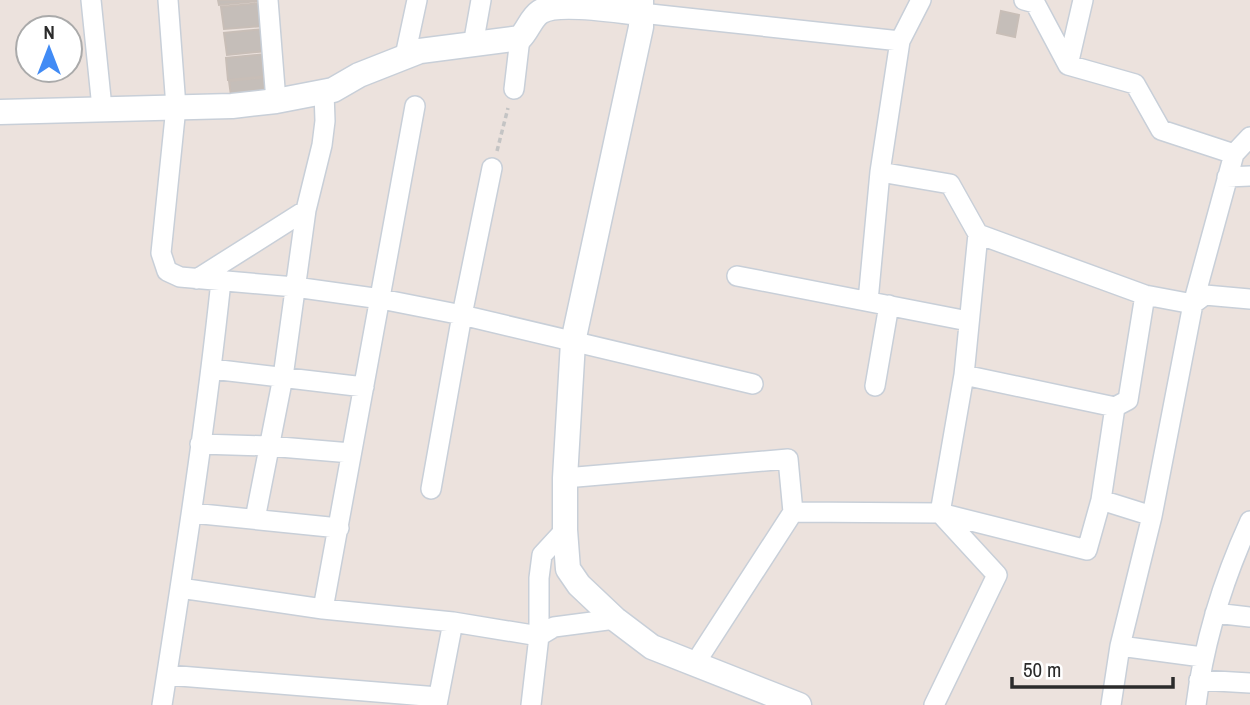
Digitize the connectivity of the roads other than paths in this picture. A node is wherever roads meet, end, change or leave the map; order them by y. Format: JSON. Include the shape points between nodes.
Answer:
{"nodes":[{"id":1,"x":90,"y":0,"type":"edge"},
{"id":2,"x":168,"y":0,"type":"edge"},
{"id":3,"x":268,"y":0,"type":"edge"},
{"id":4,"x":417,"y":0,"type":"edge"},
{"id":5,"x":481,"y":0,"type":"edge"},
{"id":6,"x":1083,"y":0,"type":"edge"},
{"id":7,"x":916,"y":1,"type":"edge"},
{"id":8,"x":1032,"y":1,"type":"edge"},
{"id":9,"x":641,"y":6,"type":"edge"},
{"id":10,"x":520,"y":38,"type":"junction"},
{"id":11,"x":900,"y":41,"type":"junction"},
{"id":12,"x":473,"y":45,"type":"junction"},
{"id":13,"x":405,"y":56,"type":"junction"},
{"id":14,"x":1068,"y":65,"type":"junction"},
{"id":15,"x":514,"y":89,"type":"road end"},
{"id":16,"x":324,"y":92,"type":"junction"},
{"id":17,"x":276,"y":101,"type":"junction"},
{"id":18,"x":415,"y":106,"type":"dead end"},
{"id":19,"x":176,"y":107,"type":"junction"},
{"id":20,"x":102,"y":108,"type":"junction"},
{"id":21,"x":0,"y":112,"type":"edge"},
{"id":22,"x":1250,"y":137,"type":"edge"},
{"id":23,"x":1234,"y":154,"type":"junction"},
{"id":24,"x":494,"y":163,"type":"road end"},
{"id":25,"x":880,"y":172,"type":"junction"},
{"id":26,"x":1250,"y":176,"type":"edge"},
{"id":27,"x":1227,"y":177,"type":"junction"},
{"id":28,"x":306,"y":210,"type":"junction"},
{"id":29,"x":978,"y":234,"type":"junction"},
{"id":30,"x":737,"y":276,"type":"dead end"},
{"id":31,"x":197,"y":279,"type":"junction"},
{"id":32,"x":220,"y":281,"type":"junction"},
{"id":33,"x":295,"y":287,"type":"junction"},
{"id":34,"x":1145,"y":295,"type":"junction"},
{"id":35,"x":381,"y":299,"type":"junction"},
{"id":36,"x":1250,"y":299,"type":"edge"},
{"id":37,"x":868,"y":302,"type":"junction"},
{"id":38,"x":1193,"y":304,"type":"junction"},
{"id":39,"x":889,"y":305,"type":"junction"},
{"id":40,"x":462,"y":315,"type":"junction"},
{"id":41,"x":968,"y":321,"type":"junction"},
{"id":42,"x":573,"y":342,"type":"junction"},
{"id":43,"x":212,"y":369,"type":"junction"},
{"id":44,"x":964,"y":375,"type":"junction"},
{"id":45,"x":283,"y":377,"type":"junction"},
{"id":46,"x":753,"y":384,"type":"dead end"},
{"id":47,"x":875,"y":386,"type":"dead end"},
{"id":48,"x":364,"y":387,"type":"junction"},
{"id":49,"x":1115,"y":407,"type":"junction"},
{"id":50,"x":200,"y":444,"type":"junction"},
{"id":51,"x":268,"y":446,"type":"junction"},
{"id":52,"x":351,"y":453,"type":"junction"},
{"id":53,"x":565,"y":478,"type":"junction"},
{"id":54,"x":431,"y":489,"type":"dead end"},
{"id":55,"x":1101,"y":500,"type":"junction"},
{"id":56,"x":793,"y":512,"type":"junction"},
{"id":57,"x":192,"y":513,"type":"junction"},
{"id":58,"x":940,"y":513,"type":"junction"},
{"id":59,"x":1152,"y":516,"type":"junction"},
{"id":60,"x":255,"y":519,"type":"junction"},
{"id":61,"x":1250,"y":521,"type":"edge"},
{"id":62,"x":339,"y":528,"type":"junction"},
{"id":63,"x":565,"y":530,"type":"junction"},
{"id":64,"x":1241,"y":564,"type":"edge"},
{"id":65,"x":180,"y":588,"type":"junction"},
{"id":66,"x":323,"y":609,"type":"junction"},
{"id":67,"x":1215,"y":612,"type":"junction"},
{"id":68,"x":1250,"y":617,"type":"edge"},
{"id":69,"x":615,"y":619,"type":"junction"},
{"id":70,"x":453,"y":622,"type":"junction"},
{"id":71,"x":539,"y":636,"type":"junction"},
{"id":72,"x":1120,"y":646,"type":"junction"},
{"id":73,"x":1202,"y":657,"type":"junction"},
{"id":74,"x":694,"y":665,"type":"junction"},
{"id":75,"x":167,"y":675,"type":"junction"},
{"id":76,"x":1199,"y":680,"type":"junction"},
{"id":77,"x":1250,"y":683,"type":"edge"},
{"id":78,"x":353,"y":697,"type":"edge"},
{"id":79,"x":438,"y":701,"type":"edge"},
{"id":80,"x":162,"y":705,"type":"edge"},
{"id":81,"x":531,"y":705,"type":"edge"},
{"id":82,"x":799,"y":705,"type":"edge"},
{"id":83,"x":934,"y":705,"type":"edge"},
{"id":84,"x":1111,"y":705,"type":"edge"},
{"id":85,"x":1196,"y":705,"type":"edge"}],
"edges":[{"from":1,"to":20,"type":"street"},
{"from":2,"to":19,"type":"street"},
{"from":3,"to":17,"type":"street"},
{"from":4,"to":13,"type":"street"},
{"from":5,"to":12,"type":"street"},
{"from":6,"to":14,"type":"street"},
{"from":7,"to":11,"type":"street"},
{"from":8,"to":14,"type":"street"},
{"from":9,"to":10,"type":"street","via":[[543,9]]},
{"from":9,"to":11,"type":"street"},
{"from":9,"to":42,"type":"street"},
{"from":10,"to":12,"type":"street"},
{"from":10,"to":15,"type":"street"},
{"from":11,"to":25,"type":"street"},
{"from":12,"to":13,"type":"street"},
{"from":13,"to":16,"type":"street"},
{"from":14,"to":23,"type":"street","via":[[1135,84],[1161,130]]},
{"from":16,"to":17,"type":"street"},
{"from":16,"to":28,"type":"street","via":[[322,145]]},
{"from":17,"to":19,"type":"street"},
{"from":18,"to":35,"type":"street"},
{"from":19,"to":20,"type":"street"},
{"from":19,"to":31,"type":"street","via":[[162,253],[167,271]]},
{"from":20,"to":21,"type":"street"},
{"from":22,"to":23,"type":"street"},
{"from":23,"to":27,"type":"street"},
{"from":24,"to":40,"type":"street"},
{"from":25,"to":29,"type":"street","via":[[950,184]]},
{"from":25,"to":37,"type":"street"},
{"from":26,"to":27,"type":"street"},
{"from":27,"to":38,"type":"street"},
{"from":28,"to":31,"type":"street"},
{"from":28,"to":33,"type":"street"},
{"from":29,"to":34,"type":"street"},
{"from":29,"to":41,"type":"street"},
{"from":30,"to":37,"type":"street"},
{"from":31,"to":32,"type":"street"},
{"from":32,"to":33,"type":"street"},
{"from":32,"to":43,"type":"street"},
{"from":33,"to":35,"type":"street"},
{"from":33,"to":45,"type":"street"},
{"from":34,"to":38,"type":"street"},
{"from":34,"to":49,"type":"street","via":[[1128,400]]},
{"from":35,"to":40,"type":"street"},
{"from":35,"to":48,"type":"street"},
{"from":36,"to":38,"type":"street","via":[[1205,295]]},
{"from":37,"to":39,"type":"street"},
{"from":38,"to":59,"type":"street"},
{"from":39,"to":41,"type":"street"},
{"from":39,"to":47,"type":"street"},
{"from":40,"to":42,"type":"street"},
{"from":40,"to":54,"type":"street"},
{"from":41,"to":44,"type":"street"},
{"from":42,"to":46,"type":"street"},
{"from":42,"to":53,"type":"street"},
{"from":43,"to":45,"type":"street"},
{"from":43,"to":50,"type":"street"},
{"from":44,"to":49,"type":"street"},
{"from":44,"to":58,"type":"street"},
{"from":45,"to":48,"type":"street"},
{"from":45,"to":51,"type":"street"},
{"from":48,"to":52,"type":"street"},
{"from":49,"to":55,"type":"street"},
{"from":50,"to":51,"type":"street"},
{"from":50,"to":57,"type":"street"},
{"from":51,"to":52,"type":"street"},
{"from":51,"to":60,"type":"street"},
{"from":52,"to":62,"type":"street"},
{"from":53,"to":56,"type":"street","via":[[788,459]]},
{"from":53,"to":63,"type":"street"},
{"from":55,"to":58,"type":"street","via":[[1087,550]]},
{"from":55,"to":59,"type":"street"},
{"from":56,"to":58,"type":"street"},
{"from":56,"to":74,"type":"street"},
{"from":57,"to":60,"type":"street"},
{"from":57,"to":65,"type":"street"},
{"from":58,"to":83,"type":"street","via":[[997,575]]},
{"from":59,"to":72,"type":"street"},
{"from":60,"to":62,"type":"street"},
{"from":61,"to":64,"type":"street"},
{"from":62,"to":66,"type":"street"},
{"from":63,"to":69,"type":"street","via":[[568,569]]},
{"from":63,"to":71,"type":"street","via":[[542,555]]},
{"from":64,"to":67,"type":"street"},
{"from":65,"to":66,"type":"street"},
{"from":65,"to":75,"type":"street"},
{"from":66,"to":70,"type":"street"},
{"from":67,"to":68,"type":"street"},
{"from":67,"to":73,"type":"street"},
{"from":69,"to":71,"type":"street","via":[[554,627]]},
{"from":69,"to":74,"type":"street","via":[[652,647]]},
{"from":70,"to":71,"type":"street"},
{"from":70,"to":79,"type":"street"},
{"from":71,"to":81,"type":"street"},
{"from":72,"to":73,"type":"street"},
{"from":72,"to":84,"type":"street"},
{"from":73,"to":76,"type":"street"},
{"from":74,"to":82,"type":"street"},
{"from":75,"to":78,"type":"street"},
{"from":75,"to":80,"type":"street"},
{"from":76,"to":77,"type":"street"},
{"from":76,"to":85,"type":"street"},
{"from":78,"to":79,"type":"street"}]}
